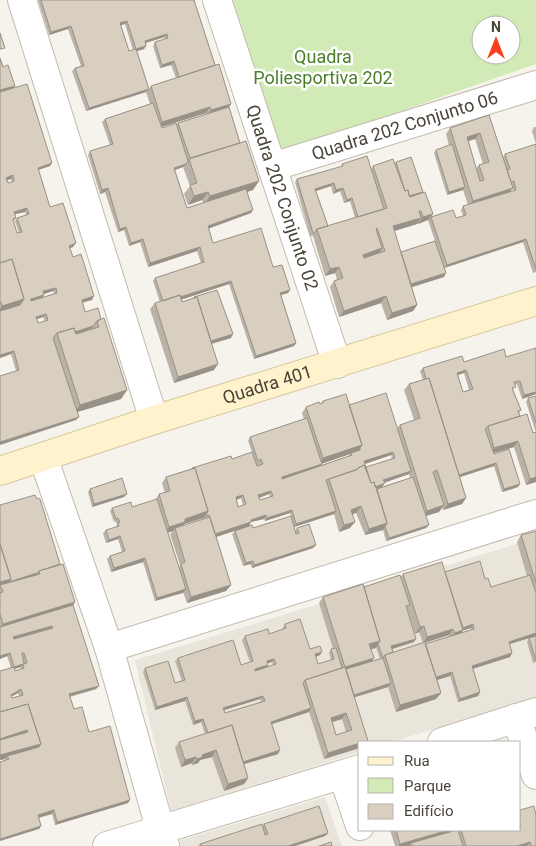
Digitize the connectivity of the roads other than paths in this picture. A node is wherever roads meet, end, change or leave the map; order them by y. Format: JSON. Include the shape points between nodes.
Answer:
{"nodes":[{"id":1,"x":22,"y":0,"type":"edge"},
{"id":2,"x":217,"y":0,"type":"edge"},
{"id":3,"x":536,"y":85,"type":"edge"},
{"id":4,"x":272,"y":167,"type":"junction"},
{"id":5,"x":536,"y":301,"type":"edge"},
{"id":6,"x":338,"y":364,"type":"junction"},
{"id":7,"x":154,"y":420,"type":"junction"},
{"id":8,"x":43,"y":457,"type":"junction"},
{"id":9,"x":0,"y":471,"type":"edge"},
{"id":10,"x":536,"y":514,"type":"edge"},
{"id":11,"x":109,"y":648,"type":"junction"},
{"id":12,"x":526,"y":715,"type":"edge"},
{"id":13,"x":445,"y":741,"type":"edge"},
{"id":14,"x":352,"y":772,"type":"edge"},
{"id":15,"x":536,"y":775,"type":"edge"},
{"id":16,"x":358,"y":812,"type":"edge"},
{"id":17,"x":361,"y":831,"type":"edge"},
{"id":18,"x":163,"y":838,"type":"edge"},
{"id":19,"x":108,"y":846,"type":"edge"},
{"id":20,"x":366,"y":846,"type":"edge"}],
"edges":[{"from":1,"to":7,"type":"street"},
{"from":2,"to":4,"type":"street","name":"Quadra 202 Conjunto 02"},
{"from":3,"to":4,"type":"street","name":"Quadra 202 Conjunto 06"},
{"from":4,"to":6,"type":"street","name":"Quadra 202 Conjunto 02"},
{"from":5,"to":6,"type":"street","name":"Quadra 401"},
{"from":6,"to":7,"type":"street","name":"Quadra 401"},
{"from":7,"to":8,"type":"street","name":"Quadra 401"},
{"from":8,"to":9,"type":"street","name":"Quadra 401"},
{"from":8,"to":11,"type":"street"},
{"from":10,"to":11,"type":"street"},
{"from":11,"to":18,"type":"street"},
{"from":12,"to":13,"type":"street"},
{"from":12,"to":15,"type":"street"},
{"from":14,"to":16,"type":"street"},
{"from":14,"to":18,"type":"street"},
{"from":17,"to":20,"type":"street"},
{"from":18,"to":19,"type":"street"}]}
